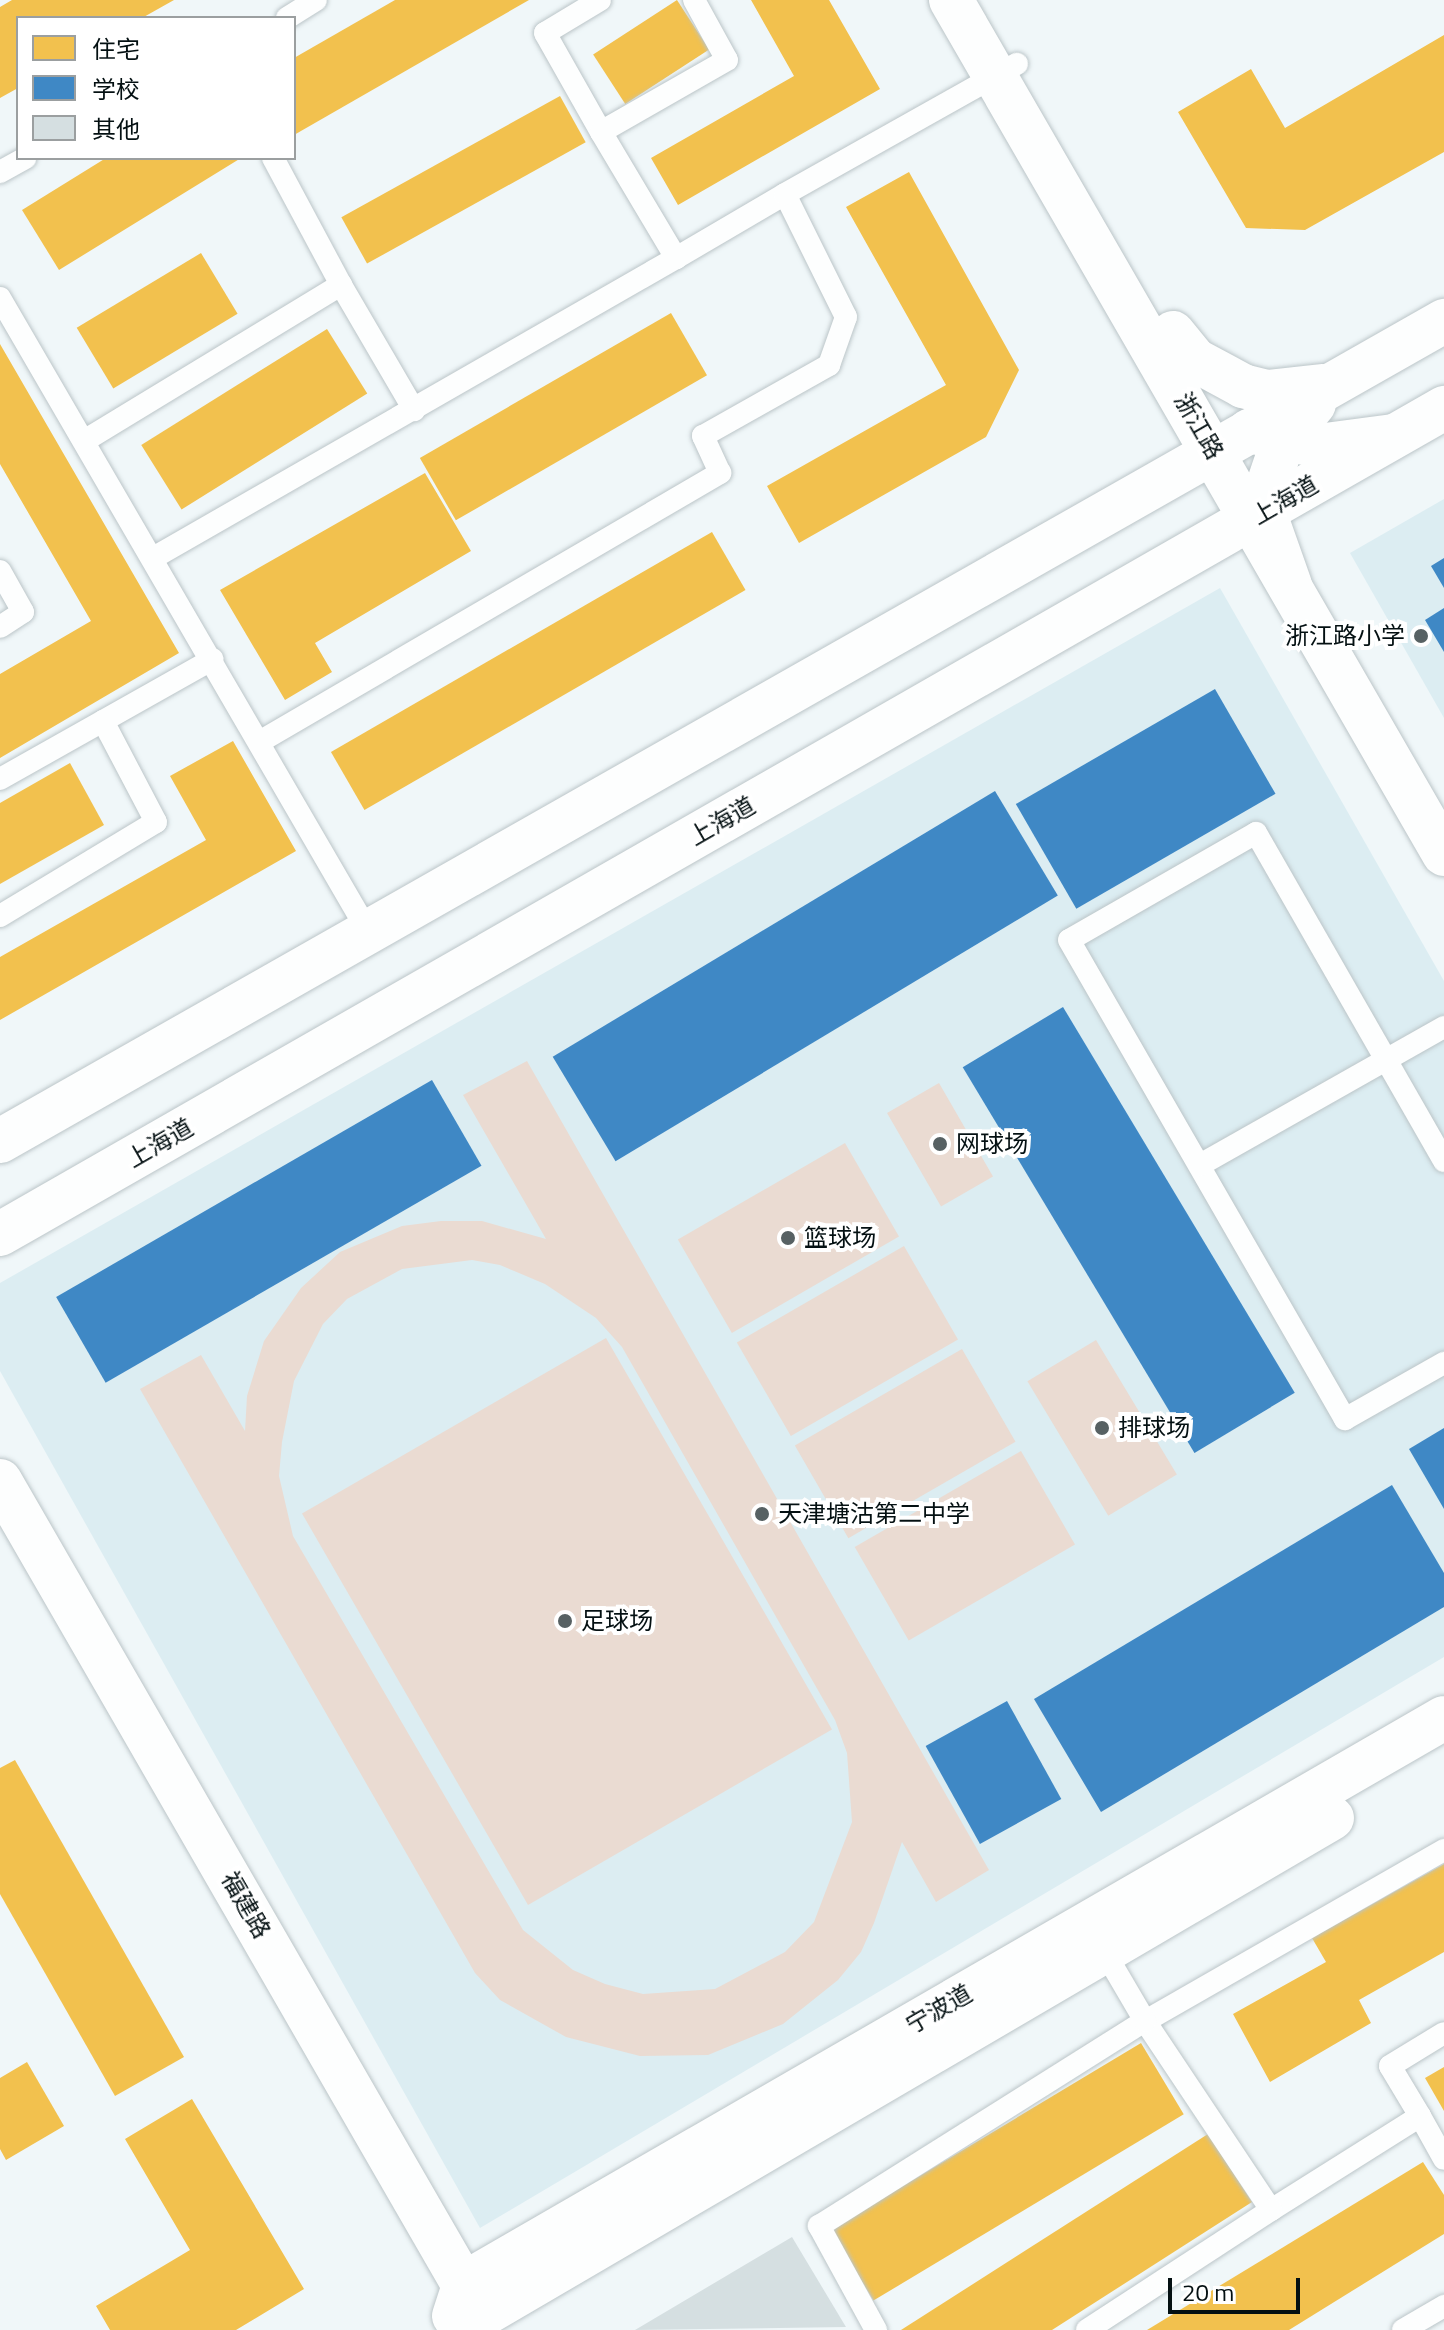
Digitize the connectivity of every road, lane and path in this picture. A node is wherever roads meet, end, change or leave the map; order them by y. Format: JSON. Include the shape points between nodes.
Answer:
{"nodes":[{"id":1,"x":316,"y":0,"type":"edge"},
{"id":2,"x":600,"y":0,"type":"edge"},
{"id":3,"x":694,"y":0,"type":"edge"},
{"id":4,"x":951,"y":0,"type":"edge"},
{"id":5,"x":979,"y":0,"type":"edge"},
{"id":6,"x":290,"y":16,"type":"edge"},
{"id":7,"x":1006,"y":70,"type":"junction"},
{"id":8,"x":601,"y":132,"type":"junction"},
{"id":9,"x":21,"y":160,"type":"edge"},
{"id":10,"x":274,"y":160,"type":"edge"},
{"id":11,"x":0,"y":172,"type":"edge"},
{"id":12,"x":785,"y":194,"type":"junction"},
{"id":13,"x":676,"y":258,"type":"junction"},
{"id":14,"x":341,"y":285,"type":"junction"},
{"id":15,"x":0,"y":298,"type":"edge"},
{"id":16,"x":1444,"y":321,"type":"edge"},
{"id":17,"x":1164,"y":341,"type":"junction"},
{"id":18,"x":1343,"y":379,"type":"junction"},
{"id":19,"x":1444,"y":408,"type":"edge"},
{"id":20,"x":414,"y":410,"type":"junction"},
{"id":21,"x":1241,"y":436,"type":"junction"},
{"id":22,"x":1396,"y":436,"type":"junction"},
{"id":23,"x":84,"y":441,"type":"junction"},
{"id":24,"x":1264,"y":506,"type":"junction"},
{"id":25,"x":1194,"y":552,"type":"junction"},
{"id":26,"x":153,"y":558,"type":"junction"},
{"id":27,"x":0,"y":571,"type":"edge"},
{"id":28,"x":1290,"y":585,"type":"junction"},
{"id":29,"x":0,"y":627,"type":"edge"},
{"id":30,"x":213,"y":659,"type":"junction"},
{"id":31,"x":103,"y":721,"type":"junction"},
{"id":32,"x":261,"y":741,"type":"junction"},
{"id":33,"x":0,"y":779,"type":"edge"},
{"id":34,"x":1444,"y":800,"type":"edge"},
{"id":35,"x":1444,"y":854,"type":"edge"},
{"id":36,"x":0,"y":916,"type":"edge"},
{"id":37,"x":369,"y":933,"type":"junction"},
{"id":38,"x":1444,"y":1027,"type":"edge"},
{"id":39,"x":1383,"y":1062,"type":"junction"},
{"id":40,"x":0,"y":1141,"type":"edge"},
{"id":41,"x":1444,"y":1161,"type":"edge"},
{"id":42,"x":1200,"y":1165,"type":"junction"},
{"id":43,"x":0,"y":1234,"type":"edge"},
{"id":44,"x":1444,"y":1363,"type":"edge"},
{"id":45,"x":0,"y":1481,"type":"edge"},
{"id":46,"x":0,"y":1530,"type":"edge"},
{"id":47,"x":1444,"y":1718,"type":"edge"},
{"id":48,"x":1444,"y":1753,"type":"edge"},
{"id":49,"x":1444,"y":1850,"type":"edge"},
{"id":50,"x":1095,"y":1937,"type":"junction"},
{"id":51,"x":1145,"y":2021,"type":"junction"},
{"id":52,"x":1444,"y":2033,"type":"edge"},
{"id":53,"x":1420,"y":2116,"type":"junction"},
{"id":54,"x":1444,"y":2159,"type":"edge"},
{"id":55,"x":1271,"y":2210,"type":"junction"},
{"id":56,"x":1444,"y":2306,"type":"edge"},
{"id":57,"x":470,"y":2315,"type":"edge"},
{"id":58,"x":876,"y":2330,"type":"edge"},
{"id":59,"x":1087,"y":2330,"type":"edge"},
{"id":60,"x":1403,"y":2330,"type":"edge"}],
"edges":[{"from":1,"to":6,"type":"lane"},
{"from":2,"to":8,"type":"lane","via":[[545,33]]},
{"from":3,"to":8,"type":"lane","via":[[727,60]]},
{"from":4,"to":7,"type":"street","name":"浙江路"},
{"from":5,"to":7,"type":"street","name":"浙江路"},
{"from":7,"to":12,"type":"lane"},
{"from":7,"to":17,"type":"street","name":"浙江路"},
{"from":8,"to":13,"type":"lane"},
{"from":9,"to":11,"type":"lane"},
{"from":10,"to":14,"type":"lane"},
{"from":12,"to":13,"type":"lane"},
{"from":12,"to":32,"type":"lane","via":[[846,317],[829,365],[703,436],[720,473]]},
{"from":13,"to":20,"type":"lane"},
{"from":14,"to":20,"type":"lane"},
{"from":14,"to":23,"type":"lane"},
{"from":15,"to":23,"type":"lane"},
{"from":16,"to":18,"type":"street"},
{"from":17,"to":18,"type":"street","via":[[1243,386],[1290,391]]},
{"from":17,"to":21,"type":"street","name":"浙江路"},
{"from":18,"to":21,"type":"street"},
{"from":19,"to":22,"type":"street","name":"上海道"},
{"from":20,"to":26,"type":"lane"},
{"from":21,"to":22,"type":"street","via":[[1342,445]]},
{"from":21,"to":24,"type":"street","name":"浙江路"},
{"from":21,"to":37,"type":"street"},
{"from":22,"to":24,"type":"street","name":"上海道"},
{"from":23,"to":26,"type":"lane"},
{"from":24,"to":25,"type":"street","name":"上海道"},
{"from":24,"to":28,"type":"street","name":"浙江路"},
{"from":24,"to":34,"type":"street","name":"浙江路"},
{"from":25,"to":28,"type":"street","via":[[1243,546]]},
{"from":25,"to":43,"type":"street","name":"上海道"},
{"from":26,"to":30,"type":"lane"},
{"from":27,"to":29,"type":"lane","via":[[23,612]]},
{"from":28,"to":35,"type":"street","name":"浙江路"},
{"from":30,"to":31,"type":"lane"},
{"from":30,"to":32,"type":"lane"},
{"from":31,"to":33,"type":"lane"},
{"from":31,"to":36,"type":"lane","via":[[156,822]]},
{"from":32,"to":37,"type":"lane"},
{"from":37,"to":40,"type":"street"},
{"from":38,"to":39,"type":"lane"},
{"from":39,"to":41,"type":"lane"},
{"from":39,"to":42,"type":"lane"},
{"from":39,"to":42,"type":"lane","via":[[1256,833],[1069,940]]},
{"from":42,"to":44,"type":"lane","via":[[1345,1419]]},
{"from":45,"to":57,"type":"street","name":"福建路"},
{"from":46,"to":57,"type":"street","name":"福建路"},
{"from":47,"to":50,"type":"street","name":"宁波道"},
{"from":48,"to":50,"type":"street","name":"宁波道"},
{"from":49,"to":51,"type":"lane"},
{"from":50,"to":51,"type":"lane"},
{"from":50,"to":57,"type":"street","name":"宁波道"},
{"from":51,"to":55,"type":"lane"},
{"from":51,"to":58,"type":"lane","via":[[819,2226]]},
{"from":52,"to":53,"type":"lane","via":[[1390,2066]]},
{"from":53,"to":54,"type":"lane"},
{"from":53,"to":55,"type":"lane"},
{"from":55,"to":59,"type":"lane"},
{"from":56,"to":60,"type":"lane"}]}
